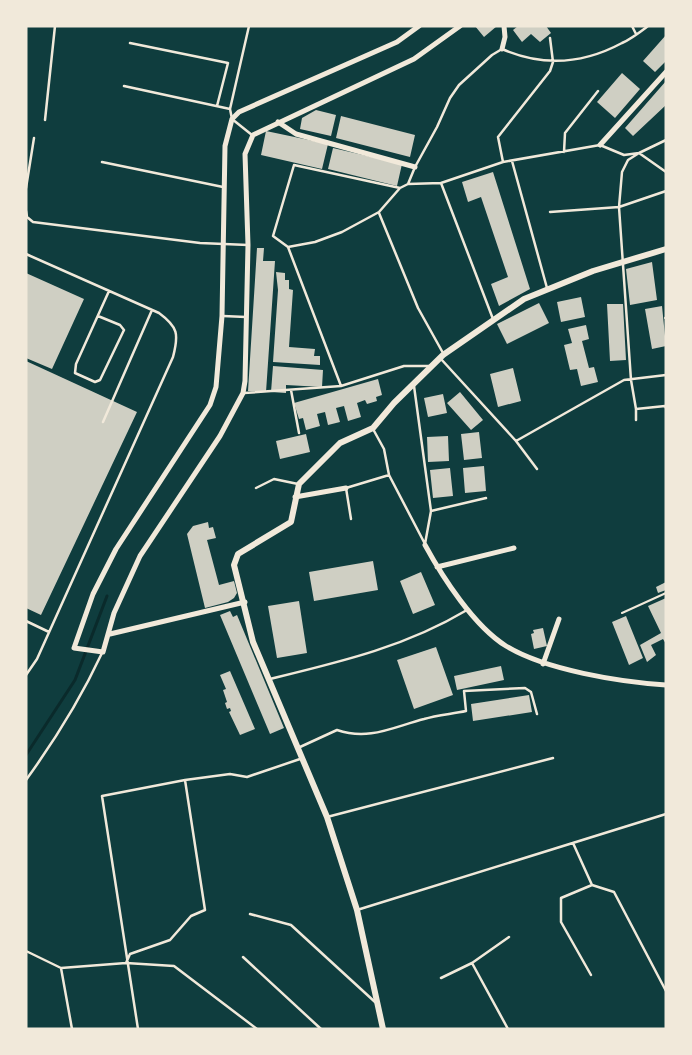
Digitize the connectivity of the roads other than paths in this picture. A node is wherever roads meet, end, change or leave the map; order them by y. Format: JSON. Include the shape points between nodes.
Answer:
{"nodes":[{"id":1,"x":55,"y":26,"type":"edge"},
{"id":2,"x":249,"y":26,"type":"edge"},
{"id":3,"x":419,"y":26,"type":"edge"},
{"id":4,"x":460,"y":26,"type":"edge"},
{"id":5,"x":504,"y":26,"type":"edge"},
{"id":6,"x":632,"y":26,"type":"edge"},
{"id":7,"x":648,"y":26,"type":"edge"},
{"id":8,"x":636,"y":34,"type":"junction"},
{"id":9,"x":550,"y":38,"type":"dead end"},
{"id":10,"x":130,"y":43,"type":"dead end"},
{"id":11,"x":502,"y":49,"type":"junction"},
{"id":12,"x":553,"y":62,"type":"junction"},
{"id":13,"x":666,"y":72,"type":"edge"},
{"id":14,"x":124,"y":86,"type":"dead end"},
{"id":15,"x":598,"y":91,"type":"dead end"},
{"id":16,"x":217,"y":106,"type":"junction"},
{"id":17,"x":230,"y":109,"type":"junction"},
{"id":18,"x":232,"y":119,"type":"junction"},
{"id":19,"x":45,"y":120,"type":"dead end"},
{"id":20,"x":278,"y":122,"type":"junction"},
{"id":21,"x":253,"y":135,"type":"junction"},
{"id":22,"x":34,"y":138,"type":"dead end"},
{"id":23,"x":666,"y":140,"type":"edge"},
{"id":24,"x":600,"y":145,"type":"junction"},
{"id":25,"x":564,"y":152,"type":"junction"},
{"id":26,"x":639,"y":153,"type":"junction"},
{"id":27,"x":512,"y":160,"type":"junction"},
{"id":28,"x":102,"y":162,"type":"dead end"},
{"id":29,"x":503,"y":162,"type":"junction"},
{"id":30,"x":415,"y":167,"type":"junction"},
{"id":31,"x":666,"y":172,"type":"edge"},
{"id":32,"x":441,"y":183,"type":"junction"},
{"id":33,"x":408,"y":184,"type":"junction"},
{"id":34,"x":223,"y":187,"type":"junction"},
{"id":35,"x":26,"y":188,"type":"edge"},
{"id":36,"x":400,"y":188,"type":"junction"},
{"id":37,"x":666,"y":191,"type":"edge"},
{"id":38,"x":619,"y":207,"type":"junction"},
{"id":39,"x":26,"y":212,"type":"edge"},
{"id":40,"x":379,"y":212,"type":"junction"},
{"id":41,"x":550,"y":212,"type":"dead end"},
{"id":42,"x":222,"y":244,"type":"junction"},
{"id":43,"x":248,"y":246,"type":"junction"},
{"id":44,"x":288,"y":247,"type":"junction"},
{"id":45,"x":666,"y":248,"type":"edge"},
{"id":46,"x":26,"y":254,"type":"edge"},
{"id":47,"x":623,"y":262,"type":"junction"},
{"id":48,"x":548,"y":289,"type":"junction"},
{"id":49,"x":109,"y":290,"type":"junction"},
{"id":50,"x":152,"y":310,"type":"junction"},
{"id":51,"x":98,"y":316,"type":"junction"},
{"id":52,"x":222,"y":316,"type":"junction"},
{"id":53,"x":246,"y":317,"type":"junction"},
{"id":54,"x":493,"y":319,"type":"junction"},
{"id":55,"x":442,"y":356,"type":"junction"},
{"id":56,"x":432,"y":366,"type":"junction"},
{"id":57,"x":666,"y":375,"type":"edge"},
{"id":58,"x":631,"y":380,"type":"junction"},
{"id":59,"x":414,"y":385,"type":"junction"},
{"id":60,"x":341,"y":386,"type":"junction"},
{"id":61,"x":291,"y":390,"type":"junction"},
{"id":62,"x":243,"y":393,"type":"junction"},
{"id":63,"x":666,"y":408,"type":"edge"},
{"id":64,"x":636,"y":410,"type":"junction"},
{"id":65,"x":636,"y":420,"type":"dead end"},
{"id":66,"x":103,"y":422,"type":"dead end"},
{"id":67,"x":373,"y":428,"type":"junction"},
{"id":68,"x":299,"y":433,"type":"dead end"},
{"id":69,"x":516,"y":441,"type":"junction"},
{"id":70,"x":537,"y":469,"type":"dead end"},
{"id":71,"x":389,"y":475,"type":"junction"},
{"id":72,"x":299,"y":484,"type":"junction"},
{"id":73,"x":256,"y":488,"type":"dead end"},
{"id":74,"x":346,"y":488,"type":"junction"},
{"id":75,"x":295,"y":497,"type":"junction"},
{"id":76,"x":486,"y":498,"type":"dead end"},
{"id":77,"x":431,"y":511,"type":"junction"},
{"id":78,"x":351,"y":519,"type":"dead end"},
{"id":79,"x":425,"y":545,"type":"junction"},
{"id":80,"x":514,"y":548,"type":"dead end"},
{"id":81,"x":437,"y":567,"type":"junction"},
{"id":82,"x":245,"y":602,"type":"junction"},
{"id":83,"x":467,"y":610,"type":"junction"},
{"id":84,"x":559,"y":620,"type":"dead end"},
{"id":85,"x":26,"y":621,"type":"edge"},
{"id":86,"x":49,"y":632,"type":"junction"},
{"id":87,"x":110,"y":634,"type":"junction"},
{"id":88,"x":102,"y":652,"type":"junction"},
{"id":89,"x":543,"y":664,"type":"junction"},
{"id":90,"x":26,"y":675,"type":"edge"},
{"id":91,"x":270,"y":679,"type":"junction"},
{"id":92,"x":666,"y":685,"type":"edge"},
{"id":93,"x":537,"y":714,"type":"dead end"},
{"id":94,"x":298,"y":748,"type":"junction"},
{"id":95,"x":303,"y":758,"type":"junction"},
{"id":96,"x":553,"y":758,"type":"dead end"},
{"id":97,"x":26,"y":780,"type":"edge"},
{"id":98,"x":185,"y":780,"type":"junction"},
{"id":99,"x":666,"y":814,"type":"edge"},
{"id":100,"x":327,"y":817,"type":"junction"},
{"id":101,"x":572,"y":843,"type":"junction"},
{"id":102,"x":592,"y":885,"type":"junction"},
{"id":103,"x":357,"y":910,"type":"junction"},
{"id":104,"x":250,"y":914,"type":"dead end"},
{"id":105,"x":510,"y":937,"type":"dead end"},
{"id":106,"x":26,"y":951,"type":"edge"},
{"id":107,"x":242,"y":957,"type":"dead end"},
{"id":108,"x":126,"y":963,"type":"junction"},
{"id":109,"x":472,"y":963,"type":"junction"},
{"id":110,"x":61,"y":968,"type":"junction"},
{"id":111,"x":591,"y":975,"type":"dead end"},
{"id":112,"x":441,"y":978,"type":"dead end"},
{"id":113,"x":666,"y":991,"type":"edge"},
{"id":114,"x":378,"y":1005,"type":"junction"},
{"id":115,"x":72,"y":1029,"type":"edge"},
{"id":116,"x":138,"y":1029,"type":"edge"},
{"id":117,"x":257,"y":1029,"type":"edge"},
{"id":118,"x":321,"y":1029,"type":"edge"},
{"id":119,"x":383,"y":1029,"type":"edge"},
{"id":120,"x":508,"y":1029,"type":"edge"}],
"edges":[{"from":1,"to":19,"type":"lane"},
{"from":2,"to":17,"type":"lane"},
{"from":3,"to":18,"type":"street","via":[[397,42],[239,112]]},
{"from":4,"to":20,"type":"street","via":[[414,59]]},
{"from":5,"to":11,"type":"street"},
{"from":6,"to":8,"type":"lane"},
{"from":7,"to":8,"type":"lane"},
{"from":8,"to":12,"type":"lane","via":[[584,59]]},
{"from":9,"to":12,"type":"lane"},
{"from":10,"to":16,"type":"lane","via":[[228,63]]},
{"from":11,"to":12,"type":"lane","via":[[522,58]]},
{"from":11,"to":30,"type":"lane","via":[[459,85]]},
{"from":12,"to":29,"type":"lane","via":[[550,71],[498,137]]},
{"from":13,"to":24,"type":"street"},
{"from":14,"to":16,"type":"lane"},
{"from":15,"to":25,"type":"lane","via":[[565,133]]},
{"from":16,"to":17,"type":"lane"},
{"from":17,"to":18,"type":"lane"},
{"from":18,"to":21,"type":"lane"},
{"from":18,"to":34,"type":"street","via":[[225,146]]},
{"from":20,"to":21,"type":"street"},
{"from":20,"to":30,"type":"street","via":[[296,134]]},
{"from":21,"to":43,"type":"street","via":[[245,154]]},
{"from":22,"to":35,"type":"lane"},
{"from":23,"to":26,"type":"lane"},
{"from":24,"to":25,"type":"lane"},
{"from":24,"to":26,"type":"lane","via":[[624,155]]},
{"from":25,"to":27,"type":"lane"},
{"from":26,"to":31,"type":"lane"},
{"from":26,"to":38,"type":"lane","via":[[628,160],[622,172]]},
{"from":27,"to":29,"type":"lane"},
{"from":27,"to":48,"type":"lane"},
{"from":28,"to":34,"type":"lane"},
{"from":29,"to":32,"type":"lane"},
{"from":30,"to":33,"type":"lane"},
{"from":32,"to":33,"type":"lane"},
{"from":32,"to":54,"type":"lane"},
{"from":33,"to":36,"type":"lane"},
{"from":34,"to":42,"type":"street"},
{"from":36,"to":40,"type":"lane"},
{"from":36,"to":44,"type":"lane","via":[[294,165],[273,236]]},
{"from":37,"to":38,"type":"lane"},
{"from":38,"to":41,"type":"lane"},
{"from":38,"to":47,"type":"lane"},
{"from":39,"to":42,"type":"lane","via":[[34,222]]},
{"from":40,"to":44,"type":"lane","via":[[342,232]]},
{"from":40,"to":55,"type":"lane","via":[[418,308]]},
{"from":42,"to":43,"type":"lane"},
{"from":42,"to":52,"type":"street"},
{"from":43,"to":53,"type":"street"},
{"from":44,"to":60,"type":"lane"},
{"from":45,"to":47,"type":"street"},
{"from":46,"to":49,"type":"lane"},
{"from":47,"to":48,"type":"street"},
{"from":47,"to":58,"type":"lane"},
{"from":48,"to":54,"type":"street","via":[[524,299]]},
{"from":49,"to":50,"type":"lane"},
{"from":49,"to":51,"type":"lane"},
{"from":50,"to":66,"type":"lane"},
{"from":50,"to":86,"type":"lane","via":[[172,323],[178,339],[173,357]]},
{"from":51,"to":51,"type":"lane","via":[[75,373],[95,382],[100,380],[124,330],[120,325]]},
{"from":52,"to":53,"type":"lane"},
{"from":52,"to":88,"type":"street","via":[[216,387],[210,405],[116,549],[93,594],[74,648]]},
{"from":53,"to":62,"type":"street"},
{"from":54,"to":55,"type":"street"},
{"from":55,"to":56,"type":"street"},
{"from":55,"to":69,"type":"lane"},
{"from":56,"to":59,"type":"street"},
{"from":56,"to":60,"type":"lane","via":[[404,366]]},
{"from":57,"to":58,"type":"lane"},
{"from":58,"to":64,"type":"lane"},
{"from":58,"to":69,"type":"lane","via":[[624,380]]},
{"from":59,"to":67,"type":"street"},
{"from":59,"to":77,"type":"lane"},
{"from":60,"to":61,"type":"lane"},
{"from":61,"to":62,"type":"lane"},
{"from":61,"to":68,"type":"lane"},
{"from":62,"to":87,"type":"street","via":[[220,436],[140,556],[114,613]]},
{"from":63,"to":64,"type":"lane"},
{"from":64,"to":65,"type":"lane"},
{"from":67,"to":71,"type":"lane","via":[[384,450]]},
{"from":67,"to":72,"type":"street","via":[[340,442]]},
{"from":69,"to":70,"type":"lane"},
{"from":71,"to":74,"type":"lane"},
{"from":71,"to":79,"type":"lane"},
{"from":72,"to":73,"type":"lane","via":[[274,479]]},
{"from":72,"to":75,"type":"street"},
{"from":74,"to":75,"type":"street"},
{"from":74,"to":78,"type":"lane"},
{"from":75,"to":82,"type":"street","via":[[291,522],[238,554],[235,559]]},
{"from":76,"to":77,"type":"lane"},
{"from":77,"to":79,"type":"lane"},
{"from":79,"to":81,"type":"street"},
{"from":80,"to":81,"type":"street"},
{"from":81,"to":83,"type":"street"},
{"from":82,"to":87,"type":"street"},
{"from":82,"to":91,"type":"street","via":[[254,642]]},
{"from":83,"to":89,"type":"street","via":[[505,646]]},
{"from":83,"to":91,"type":"lane","via":[[445,624],[367,655]]},
{"from":84,"to":89,"type":"street"},
{"from":85,"to":86,"type":"lane"},
{"from":86,"to":90,"type":"lane"},
{"from":87,"to":88,"type":"street"},
{"from":88,"to":97,"type":"lane","via":[[84,690]]},
{"from":89,"to":92,"type":"street"},
{"from":91,"to":94,"type":"street"},
{"from":93,"to":94,"type":"lane","via":[[531,692],[525,688],[464,691],[466,711],[425,718],[371,734],[352,736],[338,730]]},
{"from":94,"to":95,"type":"street"},
{"from":95,"to":98,"type":"lane","via":[[247,776],[230,774]]},
{"from":95,"to":100,"type":"street"},
{"from":96,"to":100,"type":"lane"},
{"from":98,"to":108,"type":"lane","via":[[205,910],[191,916],[170,940],[130,954]]},
{"from":98,"to":108,"type":"lane","via":[[102,796]]},
{"from":99,"to":101,"type":"lane"},
{"from":100,"to":103,"type":"street"},
{"from":101,"to":102,"type":"lane"},
{"from":101,"to":103,"type":"lane"},
{"from":102,"to":111,"type":"lane","via":[[561,898],[561,922]]},
{"from":102,"to":113,"type":"lane","via":[[614,892]]},
{"from":103,"to":114,"type":"street"},
{"from":104,"to":114,"type":"lane","via":[[291,926]]},
{"from":105,"to":109,"type":"lane"},
{"from":106,"to":110,"type":"lane"},
{"from":107,"to":118,"type":"lane"},
{"from":108,"to":110,"type":"lane"},
{"from":108,"to":116,"type":"lane"},
{"from":108,"to":117,"type":"lane","via":[[174,966]]},
{"from":109,"to":112,"type":"lane"},
{"from":109,"to":120,"type":"lane"},
{"from":110,"to":115,"type":"lane"},
{"from":114,"to":119,"type":"street"}]}
